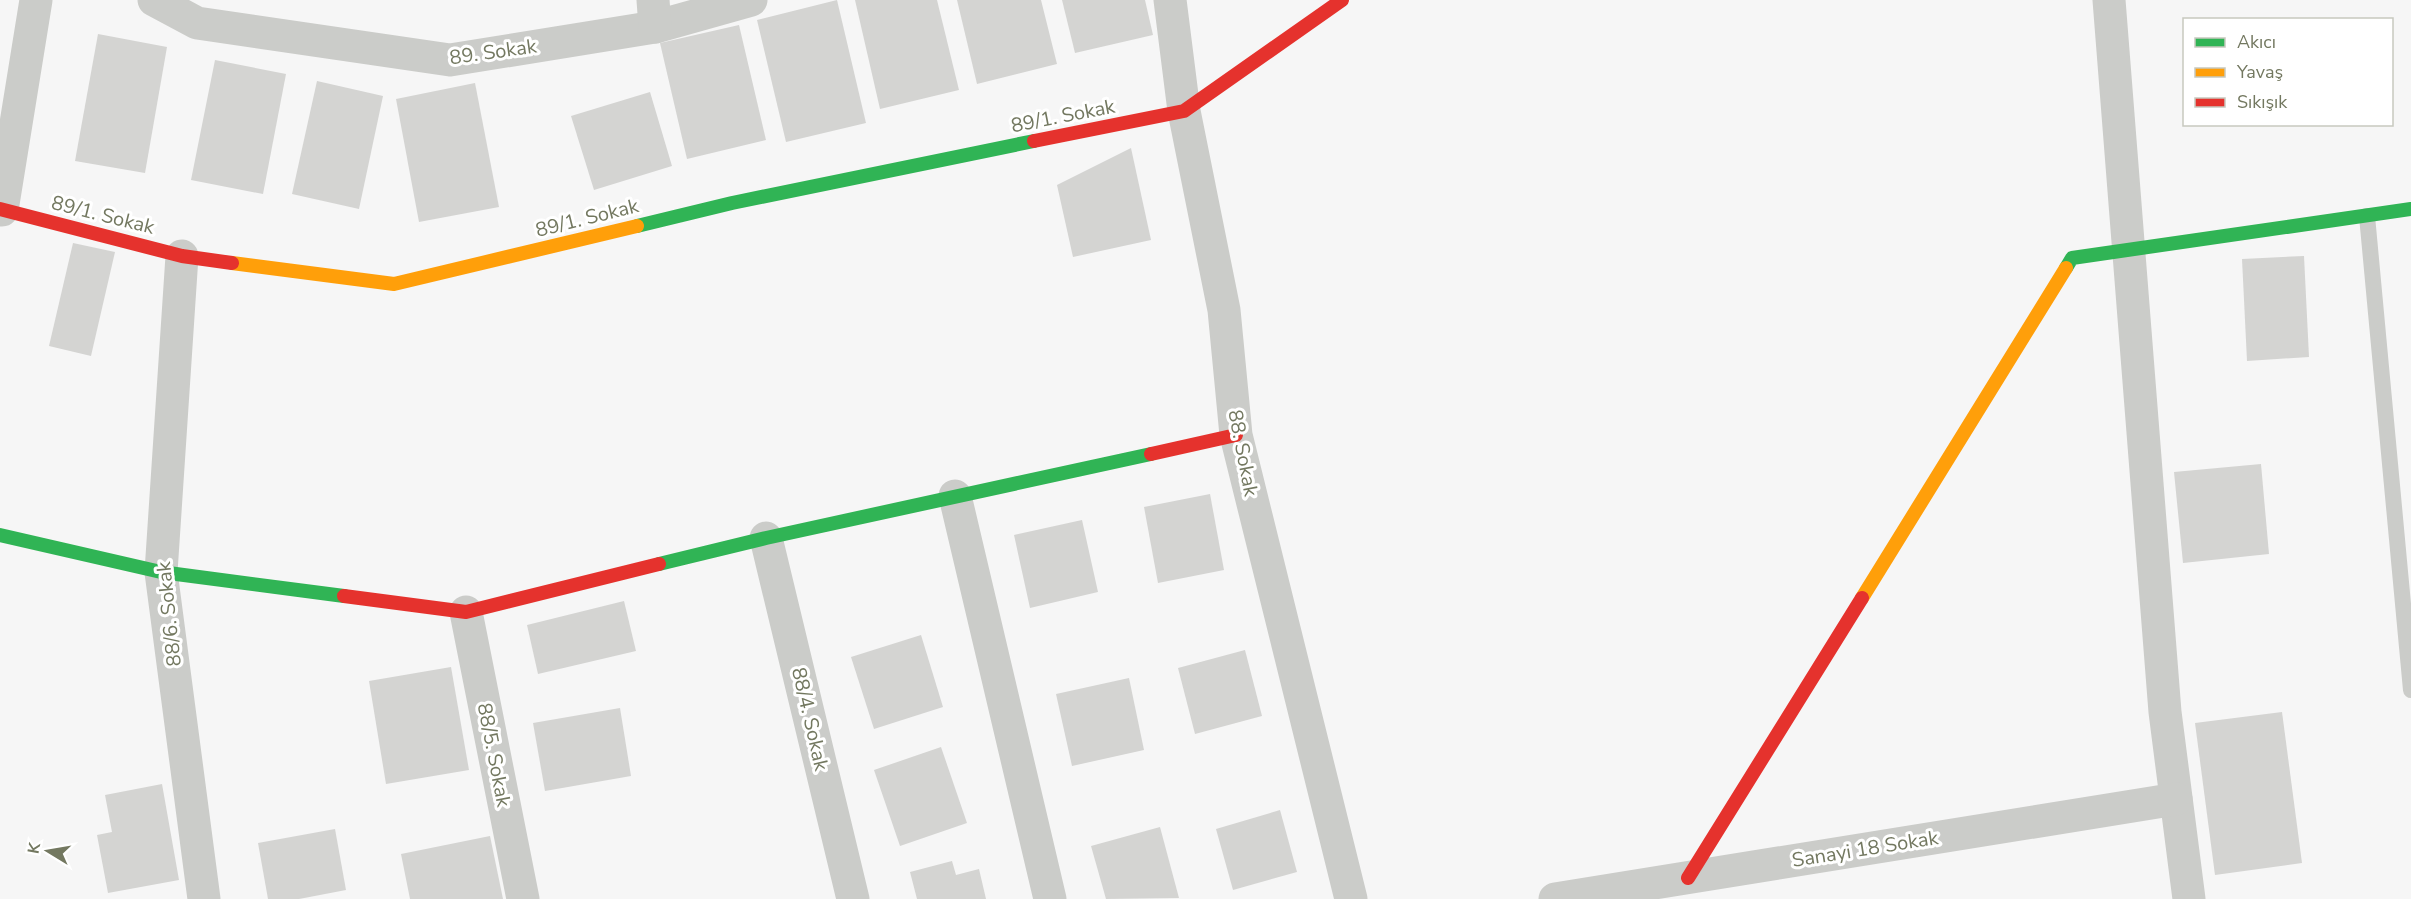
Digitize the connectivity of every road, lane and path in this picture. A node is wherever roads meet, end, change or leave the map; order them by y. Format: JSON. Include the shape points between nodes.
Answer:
{"nodes":[{"id":1,"x":36,"y":0,"type":"edge"},
{"id":2,"x":154,"y":0,"type":"edge"},
{"id":3,"x":751,"y":0,"type":"edge"},
{"id":4,"x":1170,"y":0,"type":"edge"},
{"id":5,"x":1342,"y":0,"type":"edge"},
{"id":6,"x":2109,"y":0,"type":"edge"},
{"id":7,"x":654,"y":14,"type":"edge"},
{"id":8,"x":1184,"y":111,"type":"junction"},
{"id":9,"x":1,"y":209,"type":"edge"},
{"id":10,"x":2411,"y":209,"type":"edge"},
{"id":11,"x":2367,"y":216,"type":"junction"},
{"id":12,"x":2129,"y":251,"type":"junction"},
{"id":13,"x":182,"y":256,"type":"junction"},
{"id":14,"x":1236,"y":435,"type":"junction"},
{"id":15,"x":955,"y":496,"type":"junction"},
{"id":16,"x":0,"y":536,"type":"edge"},
{"id":17,"x":766,"y":538,"type":"junction"},
{"id":18,"x":161,"y":572,"type":"junction"},
{"id":19,"x":466,"y":612,"type":"junction"},
{"id":20,"x":2411,"y":690,"type":"edge"},
{"id":21,"x":2176,"y":799,"type":"junction"},
{"id":22,"x":1688,"y":878,"type":"junction"},
{"id":23,"x":204,"y":899,"type":"edge"},
{"id":24,"x":522,"y":899,"type":"edge"},
{"id":25,"x":853,"y":899,"type":"edge"},
{"id":26,"x":1050,"y":899,"type":"edge"},
{"id":27,"x":1351,"y":899,"type":"edge"},
{"id":28,"x":1555,"y":899,"type":"edge"},
{"id":29,"x":2189,"y":899,"type":"edge"}],
"edges":[{"from":1,"to":9,"type":"street"},
{"from":2,"to":7,"type":"street","name":"89. Sokak","via":[[197,22],[450,60]]},
{"from":3,"to":7,"type":"street","name":"89. Sokak"},
{"from":4,"to":8,"type":"street","name":"88. Sokak"},
{"from":5,"to":8,"type":"street"},
{"from":6,"to":12,"type":"street"},
{"from":8,"to":13,"type":"street","name":"89/1. Sokak","via":[[732,203],[394,284]]},
{"from":8,"to":14,"type":"street","name":"88. Sokak","via":[[1224,310]]},
{"from":9,"to":13,"type":"street","name":"89/1. Sokak"},
{"from":10,"to":11,"type":"street"},
{"from":11,"to":12,"type":"street"},
{"from":11,"to":20,"type":"lane"},
{"from":12,"to":21,"type":"street","via":[[2165,712]]},
{"from":12,"to":22,"type":"street","via":[[2072,258]]},
{"from":13,"to":18,"type":"street","name":"88/6. Sokak"},
{"from":14,"to":15,"type":"street"},
{"from":14,"to":27,"type":"street","name":"88. Sokak"},
{"from":15,"to":17,"type":"street"},
{"from":15,"to":26,"type":"street"},
{"from":16,"to":18,"type":"street"},
{"from":17,"to":19,"type":"street"},
{"from":17,"to":25,"type":"street","name":"88/4. Sokak"},
{"from":18,"to":19,"type":"street"},
{"from":18,"to":23,"type":"street","name":"88/6. Sokak"},
{"from":19,"to":24,"type":"street","name":"88/5. Sokak"},
{"from":21,"to":22,"type":"street","name":"Sanayi 18 Sokak"},
{"from":21,"to":29,"type":"street"},
{"from":22,"to":28,"type":"street","name":"Sanayi 18 Sokak"}]}
